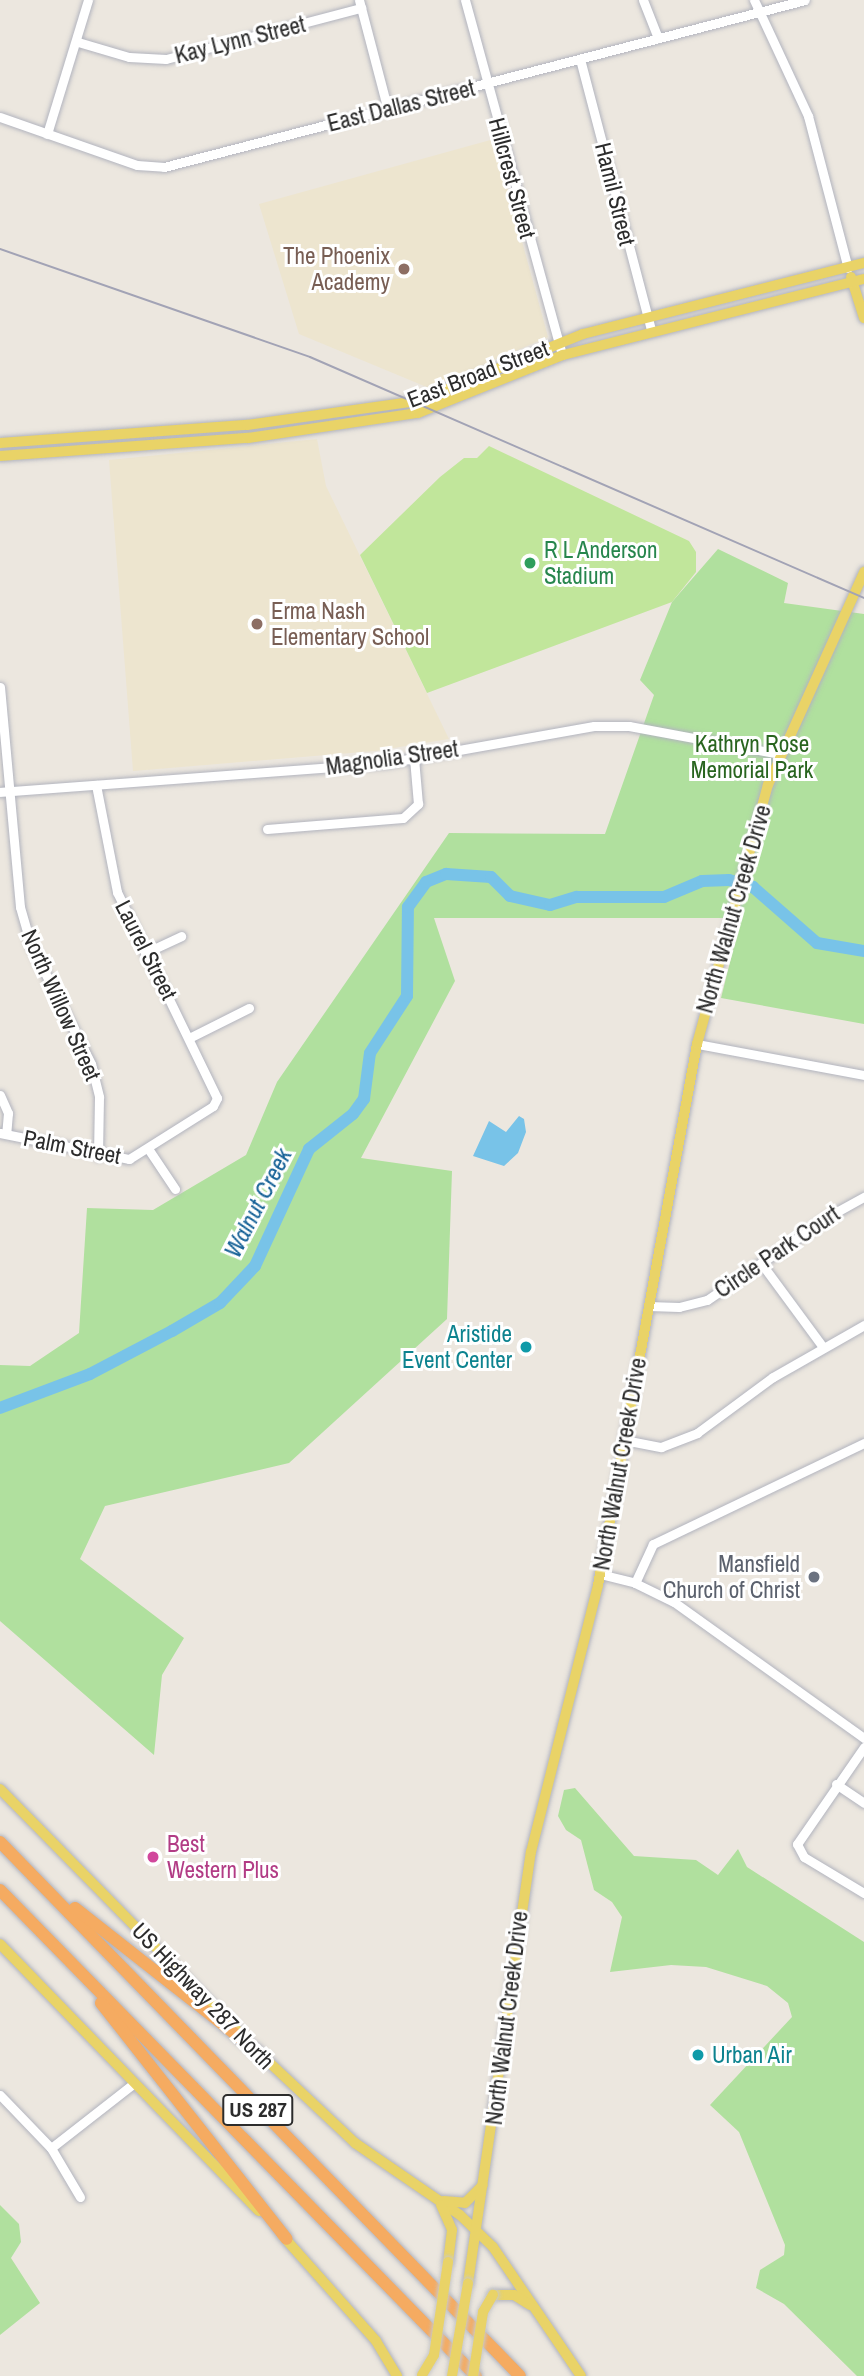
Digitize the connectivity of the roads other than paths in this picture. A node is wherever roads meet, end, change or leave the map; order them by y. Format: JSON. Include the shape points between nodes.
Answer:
{"nodes":[{"id":1,"x":88,"y":0,"type":"edge"},
{"id":2,"x":466,"y":0,"type":"edge"},
{"id":3,"x":643,"y":0,"type":"edge"},
{"id":4,"x":754,"y":0,"type":"edge"},
{"id":5,"x":805,"y":0,"type":"edge"},
{"id":6,"x":360,"y":4,"type":"edge"},
{"id":7,"x":760,"y":12,"type":"junction"},
{"id":8,"x":658,"y":37,"type":"junction"},
{"id":9,"x":78,"y":42,"type":"junction"},
{"id":10,"x":580,"y":59,"type":"junction"},
{"id":11,"x":486,"y":85,"type":"junction"},
{"id":12,"x":387,"y":107,"type":"junction"},
{"id":13,"x":0,"y":117,"type":"edge"},
{"id":14,"x":47,"y":134,"type":"junction"},
{"id":15,"x":864,"y":264,"type":"edge"},
{"id":16,"x":848,"y":268,"type":"junction"},
{"id":17,"x":858,"y":280,"type":"edge"},
{"id":18,"x":736,"y":296,"type":"junction"},
{"id":19,"x":739,"y":309,"type":"junction"},
{"id":20,"x":864,"y":318,"type":"edge"},
{"id":21,"x":649,"y":324,"type":"junction"},
{"id":22,"x":559,"y":342,"type":"junction"},
{"id":23,"x":563,"y":355,"type":"junction"},
{"id":24,"x":456,"y":387,"type":"junction"},
{"id":25,"x":464,"y":398,"type":"junction"},
{"id":26,"x":370,"y":410,"type":"junction"},
{"id":27,"x":325,"y":421,"type":"junction"},
{"id":28,"x":373,"y":422,"type":"junction"},
{"id":29,"x":247,"y":425,"type":"junction"},
{"id":30,"x":184,"y":429,"type":"junction"},
{"id":31,"x":248,"y":438,"type":"junction"},
{"id":32,"x":0,"y":443,"type":"edge"},
{"id":33,"x":185,"y":443,"type":"junction"},
{"id":34,"x":0,"y":457,"type":"edge"},
{"id":35,"x":864,"y":572,"type":"edge"},
{"id":36,"x":0,"y":687,"type":"edge"},
{"id":37,"x":780,"y":754,"type":"junction"},
{"id":38,"x":414,"y":758,"type":"junction"},
{"id":39,"x":96,"y":785,"type":"junction"},
{"id":40,"x":4,"y":792,"type":"edge"},
{"id":41,"x":267,"y":830,"type":"dead end"},
{"id":42,"x":181,"y":936,"type":"dead end"},
{"id":43,"x":145,"y":953,"type":"junction"},
{"id":44,"x":248,"y":1008,"type":"dead end"},
{"id":45,"x":191,"y":1037,"type":"junction"},
{"id":46,"x":697,"y":1044,"type":"junction"},
{"id":47,"x":864,"y":1075,"type":"edge"},
{"id":48,"x":0,"y":1095,"type":"edge"},
{"id":49,"x":213,"y":1107,"type":"joint"},
{"id":50,"x":3,"y":1134,"type":"edge"},
{"id":51,"x":149,"y":1150,"type":"junction"},
{"id":52,"x":99,"y":1156,"type":"junction"},
{"id":53,"x":176,"y":1189,"type":"dead end"},
{"id":54,"x":864,"y":1197,"type":"edge"},
{"id":55,"x":761,"y":1263,"type":"junction"},
{"id":56,"x":648,"y":1306,"type":"junction"},
{"id":57,"x":864,"y":1325,"type":"edge"},
{"id":58,"x":823,"y":1347,"type":"junction"},
{"id":59,"x":624,"y":1440,"type":"junction"},
{"id":60,"x":864,"y":1443,"type":"edge"},
{"id":61,"x":600,"y":1574,"type":"junction"},
{"id":62,"x":635,"y":1583,"type":"junction"},
{"id":63,"x":864,"y":1738,"type":"edge"},
{"id":64,"x":864,"y":1746,"type":"edge"},
{"id":65,"x":836,"y":1784,"type":"junction"},
{"id":66,"x":0,"y":1789,"type":"edge"},
{"id":67,"x":864,"y":1803,"type":"edge"},
{"id":68,"x":0,"y":1842,"type":"edge"},
{"id":69,"x":0,"y":1890,"type":"edge"},
{"id":70,"x":864,"y":1893,"type":"edge"},
{"id":71,"x":54,"y":1898,"type":"junction"},
{"id":72,"x":37,"y":1926,"type":"junction"},
{"id":73,"x":0,"y":1944,"type":"edge"},
{"id":74,"x":259,"y":2053,"type":"junction"},
{"id":75,"x":133,"y":2084,"type":"junction"},
{"id":76,"x":0,"y":2095,"type":"edge"},
{"id":77,"x":51,"y":2148,"type":"junction"},
{"id":78,"x":486,"y":2180,"type":"junction"},
{"id":79,"x":80,"y":2197,"type":"dead end"},
{"id":80,"x":438,"y":2200,"type":"junction"},
{"id":81,"x":478,"y":2231,"type":"junction"},
{"id":82,"x":287,"y":2239,"type":"junction"},
{"id":83,"x":535,"y":2309,"type":"junction"},
{"id":84,"x":387,"y":2359,"type":"junction"},
{"id":85,"x":397,"y":2376,"type":"edge"},
{"id":86,"x":407,"y":2376,"type":"edge"},
{"id":87,"x":421,"y":2376,"type":"edge"},
{"id":88,"x":452,"y":2376,"type":"edge"},
{"id":89,"x":475,"y":2376,"type":"edge"},
{"id":90,"x":520,"y":2376,"type":"edge"},
{"id":91,"x":581,"y":2376,"type":"edge"}],
"edges":[{"from":1,"to":9,"type":"street"},
{"from":2,"to":11,"type":"street","name":"Hillcrest Street"},
{"from":3,"to":8,"type":"street"},
{"from":4,"to":7,"type":"street"},
{"from":5,"to":7,"type":"street","name":"East Dallas Street"},
{"from":6,"to":9,"type":"street","name":"Kay Lynn Street","via":[[166,60],[129,57]]},
{"from":6,"to":12,"type":"street"},
{"from":7,"to":8,"type":"street","name":"East Dallas Street"},
{"from":7,"to":16,"type":"street","via":[[808,116]]},
{"from":8,"to":10,"type":"street","name":"East Dallas Street"},
{"from":9,"to":14,"type":"street"},
{"from":10,"to":11,"type":"street","name":"East Dallas Street"},
{"from":10,"to":21,"type":"street","name":"Hamil Street"},
{"from":11,"to":12,"type":"street","name":"East Dallas Street"},
{"from":11,"to":22,"type":"street","name":"Hillcrest Street"},
{"from":12,"to":14,"type":"street","name":"East Dallas Street","via":[[164,167],[136,165]]},
{"from":13,"to":14,"type":"street","name":"East Dallas Street"},
{"from":15,"to":16,"type":"main road","name":"East Broad Street"},
{"from":16,"to":17,"type":"main road"},
{"from":16,"to":18,"type":"main road","name":"East Broad Street"},
{"from":17,"to":19,"type":"main road","name":"East Broad Street"},
{"from":17,"to":20,"type":"main road"},
{"from":18,"to":19,"type":"main road"},
{"from":18,"to":21,"type":"main road","name":"East Broad Street"},
{"from":19,"to":21,"type":"main road","name":"East Broad Street"},
{"from":21,"to":22,"type":"main road","name":"East Broad Street"},
{"from":21,"to":23,"type":"main road","name":"East Broad Street"},
{"from":22,"to":23,"type":"street","name":"Hillcrest Street"},
{"from":22,"to":24,"type":"main road","name":"East Broad Street"},
{"from":23,"to":25,"type":"main road","name":"East Broad Street"},
{"from":24,"to":25,"type":"main road"},
{"from":24,"to":26,"type":"main road","name":"East Broad Street","via":[[418,401]]},
{"from":25,"to":28,"type":"main road","name":"East Broad Street"},
{"from":26,"to":27,"type":"main road","name":"East Broad Street"},
{"from":26,"to":28,"type":"main road"},
{"from":27,"to":28,"type":"main road","name":"East Broad Street"},
{"from":27,"to":29,"type":"main road","name":"East Broad Street"},
{"from":27,"to":31,"type":"main road","name":"East Broad Street"},
{"from":29,"to":30,"type":"main road","name":"East Broad Street"},
{"from":29,"to":31,"type":"main road"},
{"from":30,"to":32,"type":"main road","name":"East Broad Street"},
{"from":30,"to":33,"type":"main road"},
{"from":31,"to":33,"type":"main road","name":"East Broad Street"},
{"from":33,"to":34,"type":"main road","name":"East Broad Street"},
{"from":35,"to":37,"type":"main road","name":"North Walnut Creek Drive"},
{"from":36,"to":40,"type":"street","name":"North Willow Street"},
{"from":37,"to":38,"type":"street","name":"Magnolia Street","via":[[611,725],[564,729]]},
{"from":37,"to":46,"type":"main road","name":"North Walnut Creek Drive"},
{"from":38,"to":39,"type":"street","name":"Magnolia Street"},
{"from":38,"to":41,"type":"street","via":[[418,804],[402,818]]},
{"from":39,"to":40,"type":"street","name":"Magnolia Street"},
{"from":39,"to":43,"type":"street","name":"Laurel Street","via":[[110,872]]},
{"from":40,"to":52,"type":"street","name":"North Willow Street","via":[[20,907],[30,943],[91,1064],[100,1097]]},
{"from":42,"to":43,"type":"street"},
{"from":43,"to":45,"type":"street","name":"Laurel Street"},
{"from":44,"to":45,"type":"street"},
{"from":45,"to":49,"type":"street","name":"Laurel Street","via":[[215,1088]]},
{"from":46,"to":47,"type":"street"},
{"from":46,"to":56,"type":"main road","name":"North Walnut Creek Drive"},
{"from":48,"to":50,"type":"street","via":[[8,1113]]},
{"from":49,"to":51,"type":"street","name":"Palm Street"},
{"from":50,"to":52,"type":"street","name":"Palm Street"},
{"from":51,"to":52,"type":"street","name":"Palm Street","via":[[129,1159]]},
{"from":51,"to":53,"type":"street"},
{"from":54,"to":55,"type":"street","name":"Circle Park Court"},
{"from":55,"to":56,"type":"street","name":"Circle Park Court","via":[[707,1300],[680,1307]]},
{"from":55,"to":58,"type":"street"},
{"from":56,"to":59,"type":"main road","name":"North Walnut Creek Drive"},
{"from":57,"to":58,"type":"street"},
{"from":58,"to":59,"type":"street","via":[[697,1433],[661,1447]]},
{"from":59,"to":61,"type":"main road","name":"North Walnut Creek Drive"},
{"from":60,"to":62,"type":"street","via":[[653,1544]]},
{"from":61,"to":62,"type":"street"},
{"from":61,"to":78,"type":"main road","name":"North Walnut Creek Drive","via":[[531,1852]]},
{"from":62,"to":63,"type":"street","via":[[674,1602]]},
{"from":64,"to":65,"type":"street"},
{"from":65,"to":67,"type":"street"},
{"from":65,"to":70,"type":"street","via":[[798,1837],[798,1851]]},
{"from":66,"to":74,"type":"main road","name":"US Highway 287 North"},
{"from":68,"to":71,"type":"highway","number":"US 287"},
{"from":69,"to":72,"type":"highway","number":"US 287"},
{"from":71,"to":74,"type":"highway","via":[[69,1903]]},
{"from":71,"to":90,"type":"highway","number":"US 287"},
{"from":72,"to":82,"type":"highway","via":[[46,1945],[128,2034]]},
{"from":72,"to":89,"type":"highway","number":"US 287"},
{"from":73,"to":75,"type":"main road"},
{"from":74,"to":80,"type":"main road","name":"US Highway 287 North","via":[[355,2143]]},
{"from":75,"to":77,"type":"street"},
{"from":75,"to":82,"type":"main road"},
{"from":76,"to":77,"type":"street"},
{"from":77,"to":79,"type":"street"},
{"from":78,"to":80,"type":"main road","via":[[465,2203]]},
{"from":78,"to":81,"type":"main road","name":"North Walnut Creek Drive"},
{"from":80,"to":81,"type":"main road","name":"US Highway 287 North"},
{"from":80,"to":87,"type":"main road","bridge":true,"via":[[452,2230],[434,2355]]},
{"from":81,"to":83,"type":"main road","name":"US Highway 287 North"},
{"from":81,"to":88,"type":"main road","name":"North Walnut Creek Drive","bridge":true},
{"from":82,"to":84,"type":"main road"},
{"from":83,"to":89,"type":"main road","bridge":true,"via":[[514,2295],[493,2295],[483,2312]]},
{"from":83,"to":91,"type":"main road","name":"US Highway 287 North"},
{"from":84,"to":85,"type":"main road"},
{"from":84,"to":86,"type":"main road"}]}
